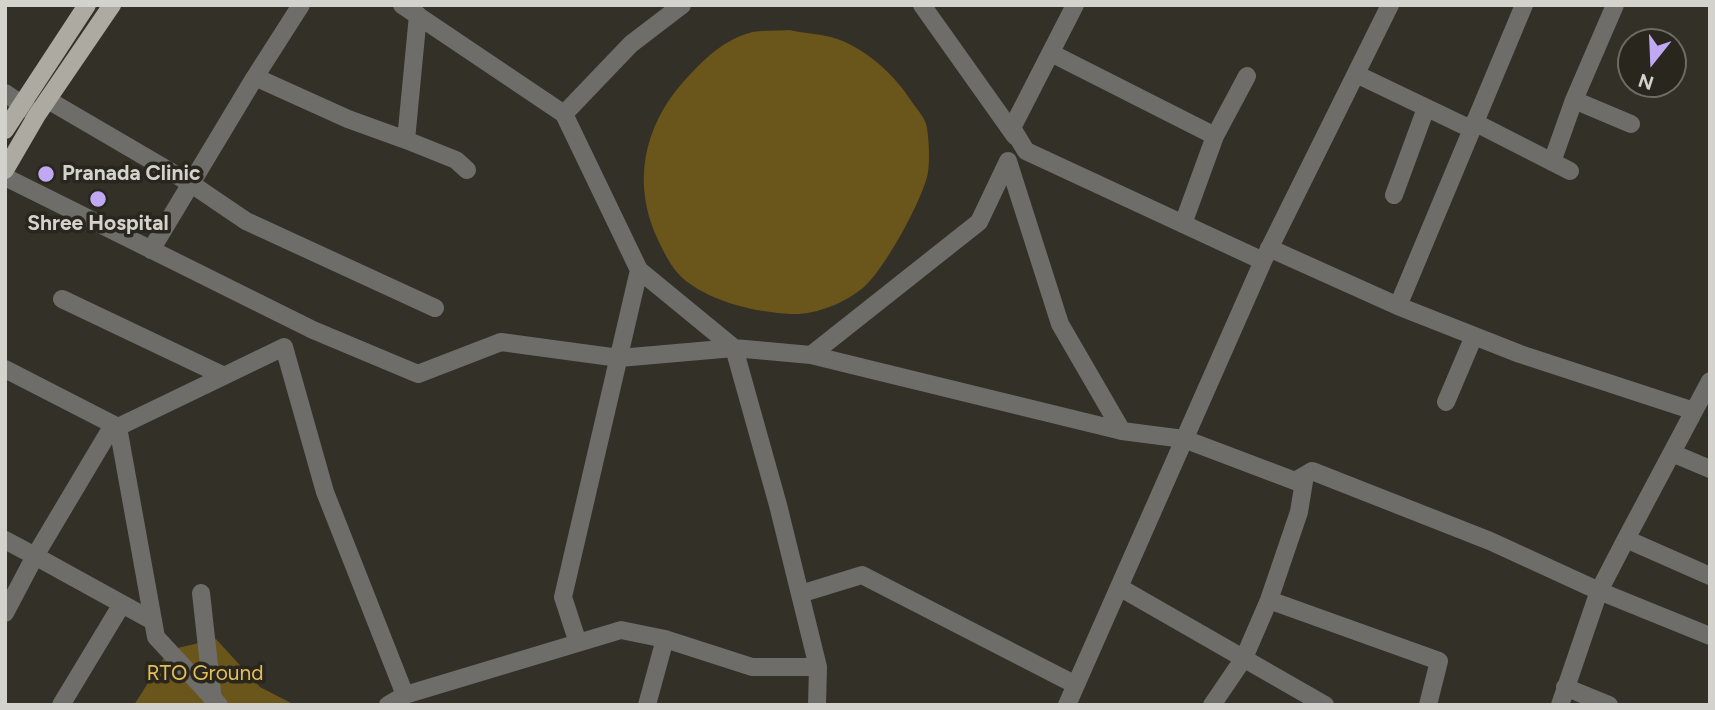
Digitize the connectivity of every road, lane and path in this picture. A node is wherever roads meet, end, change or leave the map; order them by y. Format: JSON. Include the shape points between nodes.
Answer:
{"nodes":[{"id":1,"x":87,"y":5,"type":"edge"},
{"id":2,"x":112,"y":5,"type":"edge"},
{"id":3,"x":302,"y":5,"type":"edge"},
{"id":4,"x":402,"y":5,"type":"edge"},
{"id":5,"x":682,"y":5,"type":"edge"},
{"id":6,"x":922,"y":5,"type":"edge"},
{"id":7,"x":1075,"y":5,"type":"edge"},
{"id":8,"x":1390,"y":5,"type":"edge"},
{"id":9,"x":1524,"y":5,"type":"edge"},
{"id":10,"x":1615,"y":5,"type":"edge"},
{"id":11,"x":418,"y":15,"type":"junction"},
{"id":12,"x":1051,"y":53,"type":"junction"},
{"id":13,"x":1356,"y":74,"type":"junction"},
{"id":14,"x":1247,"y":76,"type":"dead end"},
{"id":15,"x":255,"y":77,"type":"junction"},
{"id":16,"x":5,"y":93,"type":"edge"},
{"id":17,"x":48,"y":100,"type":"junction"},
{"id":18,"x":1574,"y":100,"type":"junction"},
{"id":19,"x":1426,"y":108,"type":"junction"},
{"id":20,"x":29,"y":110,"type":"junction"},
{"id":21,"x":564,"y":114,"type":"junction"},
{"id":22,"x":1631,"y":124,"type":"dead end"},
{"id":23,"x":1473,"y":126,"type":"junction"},
{"id":24,"x":5,"y":130,"type":"edge"},
{"id":25,"x":1215,"y":136,"type":"junction"},
{"id":26,"x":406,"y":139,"type":"junction"},
{"id":27,"x":1026,"y":151,"type":"junction"},
{"id":28,"x":1552,"y":162,"type":"junction"},
{"id":29,"x":5,"y":170,"type":"edge"},
{"id":30,"x":467,"y":170,"type":"dead end"},
{"id":31,"x":1570,"y":171,"type":"dead end"},
{"id":32,"x":5,"y":177,"type":"edge"},
{"id":33,"x":190,"y":183,"type":"junction"},
{"id":34,"x":1394,"y":195,"type":"dead end"},
{"id":35,"x":1183,"y":224,"type":"junction"},
{"id":36,"x":151,"y":250,"type":"junction"},
{"id":37,"x":1266,"y":255,"type":"junction"},
{"id":38,"x":639,"y":270,"type":"junction"},
{"id":39,"x":62,"y":299,"type":"dead end"},
{"id":40,"x":1398,"y":306,"type":"junction"},
{"id":41,"x":435,"y":308,"type":"dead end"},
{"id":42,"x":313,"y":330,"type":"junction"},
{"id":43,"x":1474,"y":336,"type":"junction"},
{"id":44,"x":284,"y":347,"type":"junction"},
{"id":45,"x":734,"y":348,"type":"junction"},
{"id":46,"x":811,"y":355,"type":"junction"},
{"id":47,"x":619,"y":358,"type":"junction"},
{"id":48,"x":5,"y":369,"type":"edge"},
{"id":49,"x":225,"y":376,"type":"junction"},
{"id":50,"x":1710,"y":381,"type":"edge"},
{"id":51,"x":1446,"y":402,"type":"dead end"},
{"id":52,"x":1694,"y":411,"type":"junction"},
{"id":53,"x":115,"y":426,"type":"junction"},
{"id":54,"x":1122,"y":430,"type":"junction"},
{"id":55,"x":1184,"y":439,"type":"junction"},
{"id":56,"x":1671,"y":453,"type":"junction"},
{"id":57,"x":1710,"y":469,"type":"edge"},
{"id":58,"x":1305,"y":475,"type":"junction"},
{"id":59,"x":1626,"y":539,"type":"junction"},
{"id":60,"x":5,"y":540,"type":"edge"},
{"id":61,"x":35,"y":556,"type":"junction"},
{"id":62,"x":1710,"y":576,"type":"edge"},
{"id":63,"x":1119,"y":587,"type":"junction"},
{"id":64,"x":1598,"y":591,"type":"junction"},
{"id":65,"x":201,"y":593,"type":"dead end"},
{"id":66,"x":800,"y":594,"type":"junction"},
{"id":67,"x":1269,"y":600,"type":"junction"},
{"id":68,"x":122,"y":604,"type":"junction"},
{"id":69,"x":5,"y":613,"type":"edge"},
{"id":70,"x":153,"y":621,"type":"junction"},
{"id":71,"x":1710,"y":636,"type":"edge"},
{"id":72,"x":665,"y":639,"type":"junction"},
{"id":73,"x":578,"y":643,"type":"junction"},
{"id":74,"x":1244,"y":658,"type":"junction"},
{"id":75,"x":818,"y":667,"type":"junction"},
{"id":76,"x":1076,"y":685,"type":"junction"},
{"id":77,"x":405,"y":695,"type":"junction"},
{"id":78,"x":1562,"y":696,"type":"edge"},
{"id":79,"x":215,"y":703,"type":"edge"},
{"id":80,"x":61,"y":705,"type":"edge"},
{"id":81,"x":388,"y":705,"type":"edge"},
{"id":82,"x":646,"y":705,"type":"edge"},
{"id":83,"x":817,"y":705,"type":"edge"},
{"id":84,"x":1067,"y":705,"type":"edge"},
{"id":85,"x":1212,"y":705,"type":"edge"},
{"id":86,"x":1325,"y":705,"type":"edge"},
{"id":87,"x":1428,"y":705,"type":"edge"},
{"id":88,"x":1609,"y":705,"type":"edge"}],
"edges":[{"from":1,"to":20,"type":"main road"},
{"from":2,"to":17,"type":"main road"},
{"from":3,"to":15,"type":"street"},
{"from":4,"to":11,"type":"street"},
{"from":5,"to":21,"type":"street","via":[[631,44]]},
{"from":6,"to":27,"type":"street"},
{"from":7,"to":12,"type":"street"},
{"from":8,"to":13,"type":"street"},
{"from":9,"to":23,"type":"street"},
{"from":10,"to":18,"type":"street"},
{"from":11,"to":21,"type":"street"},
{"from":11,"to":26,"type":"street"},
{"from":12,"to":25,"type":"street"},
{"from":12,"to":27,"type":"street","via":[[1012,128]]},
{"from":13,"to":19,"type":"street"},
{"from":13,"to":37,"type":"street"},
{"from":14,"to":25,"type":"street"},
{"from":15,"to":26,"type":"street","via":[[348,119]]},
{"from":15,"to":33,"type":"street"},
{"from":16,"to":20,"type":"street"},
{"from":17,"to":20,"type":"main road"},
{"from":17,"to":33,"type":"street"},
{"from":18,"to":22,"type":"street"},
{"from":18,"to":28,"type":"street"},
{"from":19,"to":23,"type":"street"},
{"from":19,"to":34,"type":"street"},
{"from":20,"to":24,"type":"main road"},
{"from":20,"to":29,"type":"main road"},
{"from":21,"to":38,"type":"street"},
{"from":23,"to":28,"type":"street"},
{"from":23,"to":40,"type":"street"},
{"from":25,"to":35,"type":"street"},
{"from":26,"to":30,"type":"street","via":[[456,160]]},
{"from":27,"to":35,"type":"street"},
{"from":28,"to":31,"type":"street"},
{"from":32,"to":36,"type":"street"},
{"from":33,"to":36,"type":"street"},
{"from":33,"to":41,"type":"street","via":[[246,221]]},
{"from":35,"to":37,"type":"street"},
{"from":36,"to":42,"type":"street"},
{"from":37,"to":40,"type":"street"},
{"from":37,"to":55,"type":"street"},
{"from":38,"to":45,"type":"street"},
{"from":38,"to":47,"type":"street"},
{"from":39,"to":49,"type":"street"},
{"from":40,"to":43,"type":"street"},
{"from":42,"to":44,"type":"street"},
{"from":42,"to":47,"type":"street","via":[[418,374],[501,342]]},
{"from":43,"to":51,"type":"street"},
{"from":43,"to":52,"type":"street"},
{"from":44,"to":49,"type":"street"},
{"from":44,"to":77,"type":"street","via":[[325,492]]},
{"from":45,"to":46,"type":"street"},
{"from":45,"to":47,"type":"street"},
{"from":45,"to":66,"type":"street"},
{"from":46,"to":54,"type":"street"},
{"from":46,"to":54,"type":"street","via":[[979,222],[1008,161],[1060,324]]},
{"from":47,"to":73,"type":"street","via":[[563,597]]},
{"from":48,"to":53,"type":"street"},
{"from":49,"to":53,"type":"street"},
{"from":50,"to":52,"type":"street"},
{"from":52,"to":56,"type":"street"},
{"from":53,"to":61,"type":"street"},
{"from":53,"to":70,"type":"street"},
{"from":54,"to":55,"type":"street"},
{"from":55,"to":58,"type":"street","via":[[1295,481]]},
{"from":55,"to":63,"type":"street"},
{"from":56,"to":57,"type":"street"},
{"from":56,"to":59,"type":"street"},
{"from":58,"to":64,"type":"street","via":[[1312,471],[1490,541]]},
{"from":58,"to":67,"type":"street","via":[[1299,512]]},
{"from":59,"to":62,"type":"street"},
{"from":59,"to":64,"type":"street"},
{"from":60,"to":61,"type":"street"},
{"from":61,"to":68,"type":"street"},
{"from":61,"to":69,"type":"street"},
{"from":63,"to":74,"type":"street"},
{"from":63,"to":76,"type":"street"},
{"from":64,"to":71,"type":"street"},
{"from":64,"to":78,"type":"street"},
{"from":65,"to":79,"type":"street"},
{"from":66,"to":75,"type":"street"},
{"from":66,"to":76,"type":"street","via":[[862,575]]},
{"from":67,"to":74,"type":"street"},
{"from":67,"to":87,"type":"street","via":[[1439,661]]},
{"from":68,"to":70,"type":"street"},
{"from":68,"to":80,"type":"street"},
{"from":70,"to":79,"type":"street","via":[[156,637]]},
{"from":72,"to":73,"type":"street","via":[[621,630]]},
{"from":72,"to":75,"type":"street","via":[[752,667]]},
{"from":72,"to":82,"type":"street"},
{"from":73,"to":77,"type":"street"},
{"from":74,"to":85,"type":"street"},
{"from":74,"to":86,"type":"street"},
{"from":75,"to":83,"type":"street"},
{"from":76,"to":84,"type":"street"},
{"from":77,"to":81,"type":"street"},
{"from":78,"to":88,"type":"street"}]}
